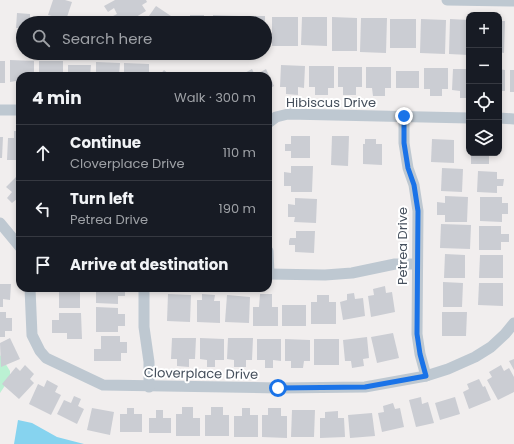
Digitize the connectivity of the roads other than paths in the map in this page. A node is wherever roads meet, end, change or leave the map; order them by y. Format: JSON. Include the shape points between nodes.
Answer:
{"nodes":[{"id":1,"x":447,"y":0,"type":"edge"},
{"id":2,"x":514,"y":1,"type":"edge"},
{"id":3,"x":0,"y":110,"type":"edge"},
{"id":4,"x":16,"y":110,"type":"edge"},
{"id":5,"x":404,"y":116,"type":"junction"},
{"id":6,"x":466,"y":118,"type":"edge"},
{"id":7,"x":502,"y":118,"type":"edge"},
{"id":8,"x":272,"y":119,"type":"edge"},
{"id":9,"x":514,"y":119,"type":"edge"},
{"id":10,"x":0,"y":223,"type":"edge"},
{"id":11,"x":16,"y":242,"type":"edge"},
{"id":12,"x":417,"y":264,"type":"junction"},
{"id":13,"x":272,"y":274,"type":"edge"},
{"id":14,"x":30,"y":292,"type":"edge"},
{"id":15,"x":144,"y":292,"type":"edge"},
{"id":16,"x":514,"y":323,"type":"edge"},
{"id":17,"x":426,"y":376,"type":"junction"},
{"id":18,"x":149,"y":387,"type":"junction"}],
"edges":[{"from":1,"to":2,"type":"street"},
{"from":3,"to":4,"type":"street"},
{"from":5,"to":6,"type":"street","name":"Hibiscus Drive"},
{"from":5,"to":8,"type":"street","name":"Hibiscus Drive","via":[[288,114]]},
{"from":5,"to":12,"type":"street","name":"Petrea Drive","via":[[404,143],[418,211]]},
{"from":7,"to":9,"type":"street"},
{"from":10,"to":11,"type":"street"},
{"from":12,"to":13,"type":"street","via":[[395,264],[352,273],[325,275]]},
{"from":12,"to":17,"type":"street","name":"Petrea Drive","via":[[417,334]]},
{"from":14,"to":18,"type":"street","name":"Cloverplace Drive","via":[[32,335],[46,358],[103,386]]},
{"from":15,"to":18,"type":"street"},
{"from":16,"to":17,"type":"street","name":"Cloverplace Drive","via":[[491,347],[475,357]]},
{"from":17,"to":18,"type":"street","name":"Cloverplace Drive","via":[[365,387]]}]}
